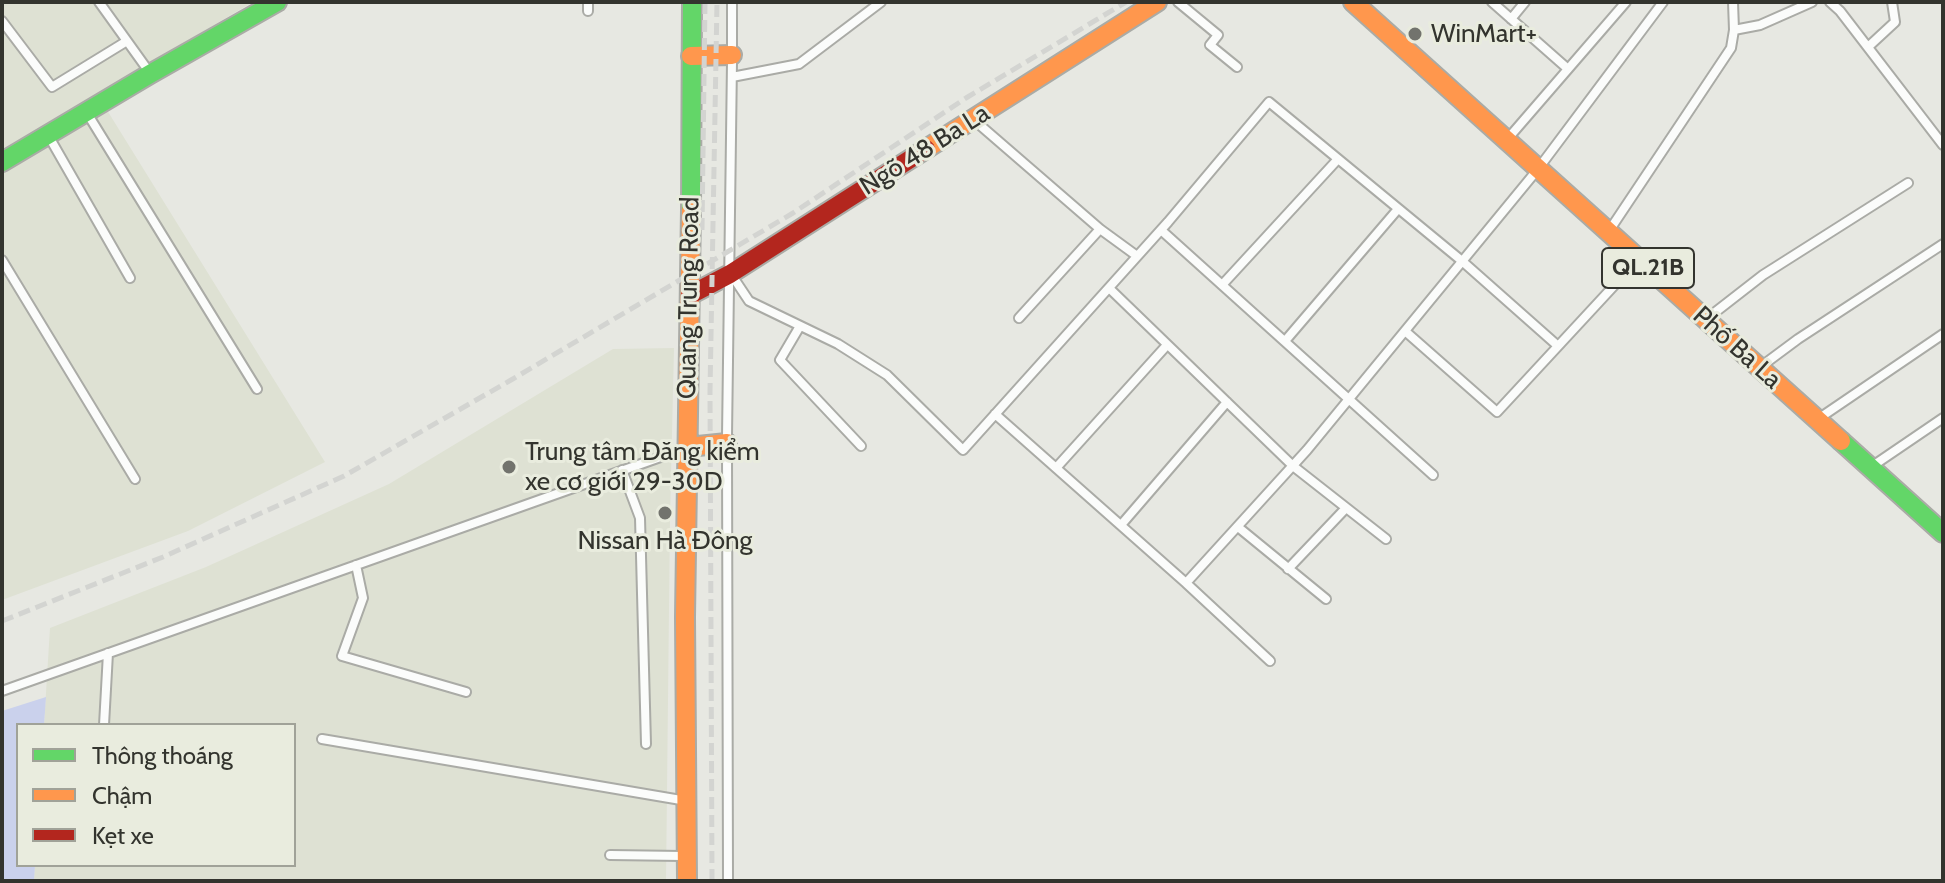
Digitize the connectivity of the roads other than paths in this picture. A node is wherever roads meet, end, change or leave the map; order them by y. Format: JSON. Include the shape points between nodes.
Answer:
{"nodes":[{"id":1,"x":99,"y":2,"type":"edge"},
{"id":2,"x":277,"y":2,"type":"edge"},
{"id":3,"x":692,"y":2,"type":"edge"},
{"id":4,"x":732,"y":2,"type":"edge"},
{"id":5,"x":881,"y":2,"type":"edge"},
{"id":6,"x":1157,"y":2,"type":"edge"},
{"id":7,"x":1178,"y":2,"type":"edge"},
{"id":8,"x":1353,"y":2,"type":"edge"},
{"id":9,"x":1492,"y":2,"type":"edge"},
{"id":10,"x":1525,"y":2,"type":"edge"},
{"id":11,"x":1626,"y":2,"type":"edge"},
{"id":12,"x":1663,"y":2,"type":"edge"},
{"id":13,"x":1733,"y":2,"type":"edge"},
{"id":14,"x":1812,"y":2,"type":"edge"},
{"id":15,"x":1830,"y":2,"type":"edge"},
{"id":16,"x":1892,"y":2,"type":"edge"},
{"id":17,"x":255,"y":8,"type":"edge"},
{"id":18,"x":1511,"y":19,"type":"junction"},
{"id":19,"x":2,"y":21,"type":"edge"},
{"id":20,"x":1734,"y":30,"type":"junction"},
{"id":21,"x":127,"y":41,"type":"junction"},
{"id":22,"x":1868,"y":47,"type":"junction"},
{"id":23,"x":732,"y":55,"type":"junction"},
{"id":24,"x":691,"y":56,"type":"junction"},
{"id":25,"x":1237,"y":67,"type":"dead end"},
{"id":26,"x":1568,"y":69,"type":"junction"},
{"id":27,"x":150,"y":74,"type":"junction"},
{"id":28,"x":732,"y":77,"type":"junction"},
{"id":29,"x":86,"y":112,"type":"junction"},
{"id":30,"x":973,"y":119,"type":"junction"},
{"id":31,"x":48,"y":135,"type":"junction"},
{"id":32,"x":1506,"y":141,"type":"junction"},
{"id":33,"x":1943,"y":145,"type":"edge"},
{"id":34,"x":1338,"y":159,"type":"junction"},
{"id":35,"x":2,"y":162,"type":"edge"},
{"id":36,"x":1538,"y":169,"type":"junction"},
{"id":37,"x":1908,"y":183,"type":"dead end"},
{"id":38,"x":1398,"y":209,"type":"junction"},
{"id":39,"x":1100,"y":229,"type":"junction"},
{"id":40,"x":1161,"y":230,"type":"junction"},
{"id":41,"x":1608,"y":232,"type":"junction"},
{"id":42,"x":1943,"y":244,"type":"edge"},
{"id":43,"x":1137,"y":256,"type":"junction"},
{"id":44,"x":2,"y":260,"type":"edge"},
{"id":45,"x":1639,"y":260,"type":"junction"},
{"id":46,"x":1462,"y":261,"type":"junction"},
{"id":47,"x":730,"y":274,"type":"junction"},
{"id":48,"x":130,"y":278,"type":"dead end"},
{"id":49,"x":1222,"y":285,"type":"junction"},
{"id":50,"x":1109,"y":288,"type":"junction"},
{"id":51,"x":690,"y":295,"type":"junction"},
{"id":52,"x":1019,"y":318,"type":"dead end"},
{"id":53,"x":1705,"y":320,"type":"junction"},
{"id":54,"x":800,"y":326,"type":"junction"},
{"id":55,"x":1405,"y":331,"type":"junction"},
{"id":56,"x":1943,"y":334,"type":"edge"},
{"id":57,"x":1285,"y":341,"type":"junction"},
{"id":58,"x":1167,"y":345,"type":"junction"},
{"id":59,"x":1558,"y":346,"type":"junction"},
{"id":60,"x":1760,"y":368,"type":"junction"},
{"id":61,"x":257,"y":389,"type":"dead end"},
{"id":62,"x":1349,"y":400,"type":"junction"},
{"id":63,"x":1227,"y":402,"type":"junction"},
{"id":64,"x":995,"y":414,"type":"junction"},
{"id":65,"x":1943,"y":418,"type":"edge"},
{"id":66,"x":1817,"y":420,"type":"junction"},
{"id":67,"x":727,"y":443,"type":"junction"},
{"id":68,"x":861,"y":446,"type":"dead end"},
{"id":69,"x":688,"y":447,"type":"junction"},
{"id":70,"x":1293,"y":466,"type":"junction"},
{"id":71,"x":1056,"y":468,"type":"junction"},
{"id":72,"x":1870,"y":468,"type":"junction"},
{"id":73,"x":622,"y":470,"type":"junction"},
{"id":74,"x":1433,"y":475,"type":"dead end"},
{"id":75,"x":135,"y":479,"type":"dead end"},
{"id":76,"x":1346,"y":508,"type":"junction"},
{"id":77,"x":1936,"y":523,"type":"edge"},
{"id":78,"x":1121,"y":525,"type":"junction"},
{"id":79,"x":1238,"y":527,"type":"junction"},
{"id":80,"x":1386,"y":539,"type":"dead end"},
{"id":81,"x":356,"y":565,"type":"junction"},
{"id":82,"x":1288,"y":569,"type":"junction"},
{"id":83,"x":1186,"y":583,"type":"junction"},
{"id":84,"x":1326,"y":599,"type":"dead end"},
{"id":85,"x":108,"y":653,"type":"junction"},
{"id":86,"x":1270,"y":661,"type":"dead end"},
{"id":87,"x":2,"y":691,"type":"edge"},
{"id":88,"x":466,"y":692,"type":"dead end"},
{"id":89,"x":104,"y":723,"type":"edge"},
{"id":90,"x":322,"y":739,"type":"dead end"},
{"id":91,"x":646,"y":744,"type":"dead end"},
{"id":92,"x":687,"y":801,"type":"junction"},
{"id":93,"x":610,"y":855,"type":"dead end"},
{"id":94,"x":687,"y":856,"type":"junction"},
{"id":95,"x":687,"y":881,"type":"edge"},
{"id":96,"x":728,"y":881,"type":"edge"}],
"edges":[{"from":1,"to":21,"type":"lane"},
{"from":2,"to":17,"type":"main road"},
{"from":3,"to":24,"type":"main road","name":"Quang Trung Road"},
{"from":4,"to":23,"type":"lane"},
{"from":5,"to":28,"type":"lane","via":[[799,64]]},
{"from":6,"to":30,"type":"main road","name":"Ngõ 48 Ba La"},
{"from":7,"to":25,"type":"lane","via":[[1218,35],[1210,45]]},
{"from":8,"to":32,"type":"main road","name":"Phố Ba La","number":"QL.21B"},
{"from":9,"to":18,"type":"lane"},
{"from":10,"to":18,"type":"lane"},
{"from":11,"to":26,"type":"lane"},
{"from":12,"to":36,"type":"lane"},
{"from":13,"to":20,"type":"lane"},
{"from":14,"to":20,"type":"lane","via":[[1760,25]]},
{"from":15,"to":22,"type":"lane"},
{"from":16,"to":22,"type":"lane","via":[[1895,22]]},
{"from":17,"to":27,"type":"main road"},
{"from":18,"to":26,"type":"lane"},
{"from":19,"to":21,"type":"lane","via":[[52,87]]},
{"from":20,"to":41,"type":"lane","via":[[1731,48]]},
{"from":21,"to":27,"type":"lane"},
{"from":22,"to":33,"type":"lane"},
{"from":23,"to":24,"type":"main road"},
{"from":23,"to":28,"type":"lane"},
{"from":24,"to":51,"type":"main road","name":"Quang Trung Road"},
{"from":26,"to":32,"type":"lane"},
{"from":27,"to":29,"type":"main road"},
{"from":28,"to":47,"type":"lane"},
{"from":29,"to":31,"type":"main road"},
{"from":29,"to":61,"type":"lane"},
{"from":30,"to":39,"type":"lane"},
{"from":30,"to":47,"type":"main road","name":"Ngõ 48 Ba La"},
{"from":31,"to":35,"type":"main road"},
{"from":31,"to":48,"type":"lane"},
{"from":32,"to":36,"type":"main road","name":"Phố Ba La","number":"QL.21B"},
{"from":34,"to":38,"type":"lane"},
{"from":34,"to":40,"type":"lane","via":[[1269,102]]},
{"from":34,"to":49,"type":"lane"},
{"from":36,"to":41,"type":"main road","name":"Phố Ba La","number":"QL.21B"},
{"from":36,"to":46,"type":"lane"},
{"from":37,"to":53,"type":"lane","via":[[1763,275]]},
{"from":38,"to":46,"type":"lane"},
{"from":38,"to":57,"type":"lane"},
{"from":39,"to":43,"type":"lane"},
{"from":39,"to":52,"type":"lane"},
{"from":40,"to":43,"type":"lane"},
{"from":40,"to":49,"type":"lane"},
{"from":41,"to":45,"type":"main road","name":"Phố Ba La","number":"QL.21B"},
{"from":42,"to":60,"type":"lane"},
{"from":43,"to":50,"type":"lane"},
{"from":44,"to":75,"type":"lane"},
{"from":45,"to":53,"type":"main road","name":"Phố Ba La","number":"QL.21B"},
{"from":45,"to":59,"type":"lane"},
{"from":46,"to":55,"type":"lane"},
{"from":46,"to":59,"type":"lane"},
{"from":47,"to":51,"type":"main road","name":"Ngõ 48 Ba La"},
{"from":47,"to":54,"type":"lane","via":[[749,301]]},
{"from":47,"to":67,"type":"lane"},
{"from":49,"to":57,"type":"lane"},
{"from":50,"to":58,"type":"lane"},
{"from":50,"to":64,"type":"lane"},
{"from":51,"to":69,"type":"main road","name":"Quang Trung Road"},
{"from":53,"to":60,"type":"main road","name":"Phố Ba La","number":"QL.21B"},
{"from":54,"to":64,"type":"lane","via":[[887,375],[963,450]]},
{"from":54,"to":68,"type":"lane","via":[[780,360]]},
{"from":55,"to":59,"type":"lane","via":[[1497,412]]},
{"from":55,"to":62,"type":"lane"},
{"from":56,"to":66,"type":"lane"},
{"from":57,"to":62,"type":"lane"},
{"from":58,"to":63,"type":"lane"},
{"from":58,"to":71,"type":"lane"},
{"from":60,"to":66,"type":"main road","name":"Phố Ba La","number":"QL.21B"},
{"from":62,"to":70,"type":"lane"},
{"from":62,"to":74,"type":"lane"},
{"from":63,"to":70,"type":"lane"},
{"from":63,"to":78,"type":"lane"},
{"from":64,"to":71,"type":"lane"},
{"from":65,"to":72,"type":"lane"},
{"from":66,"to":72,"type":"main road","name":"Phố Ba La","number":"QL.21B"},
{"from":67,"to":69,"type":"main road"},
{"from":67,"to":96,"type":"lane"},
{"from":69,"to":73,"type":"lane"},
{"from":69,"to":92,"type":"main road","name":"Quang Trung Road"},
{"from":70,"to":76,"type":"lane"},
{"from":70,"to":79,"type":"lane"},
{"from":71,"to":78,"type":"lane"},
{"from":72,"to":77,"type":"main road","name":"Phố Ba La","number":"QL.21B"},
{"from":73,"to":81,"type":"lane"},
{"from":73,"to":91,"type":"lane","via":[[640,518]]},
{"from":76,"to":80,"type":"lane"},
{"from":76,"to":82,"type":"lane"},
{"from":78,"to":83,"type":"lane"},
{"from":79,"to":82,"type":"lane"},
{"from":79,"to":83,"type":"lane"},
{"from":81,"to":85,"type":"lane"},
{"from":81,"to":88,"type":"lane","via":[[363,598],[342,656]]},
{"from":82,"to":84,"type":"lane"},
{"from":83,"to":86,"type":"lane"},
{"from":85,"to":87,"type":"lane"},
{"from":85,"to":89,"type":"lane"},
{"from":90,"to":92,"type":"lane"},
{"from":92,"to":94,"type":"main road","name":"Quang Trung Road"},
{"from":93,"to":94,"type":"lane"},
{"from":94,"to":95,"type":"main road","name":"Quang Trung Road"}]}
